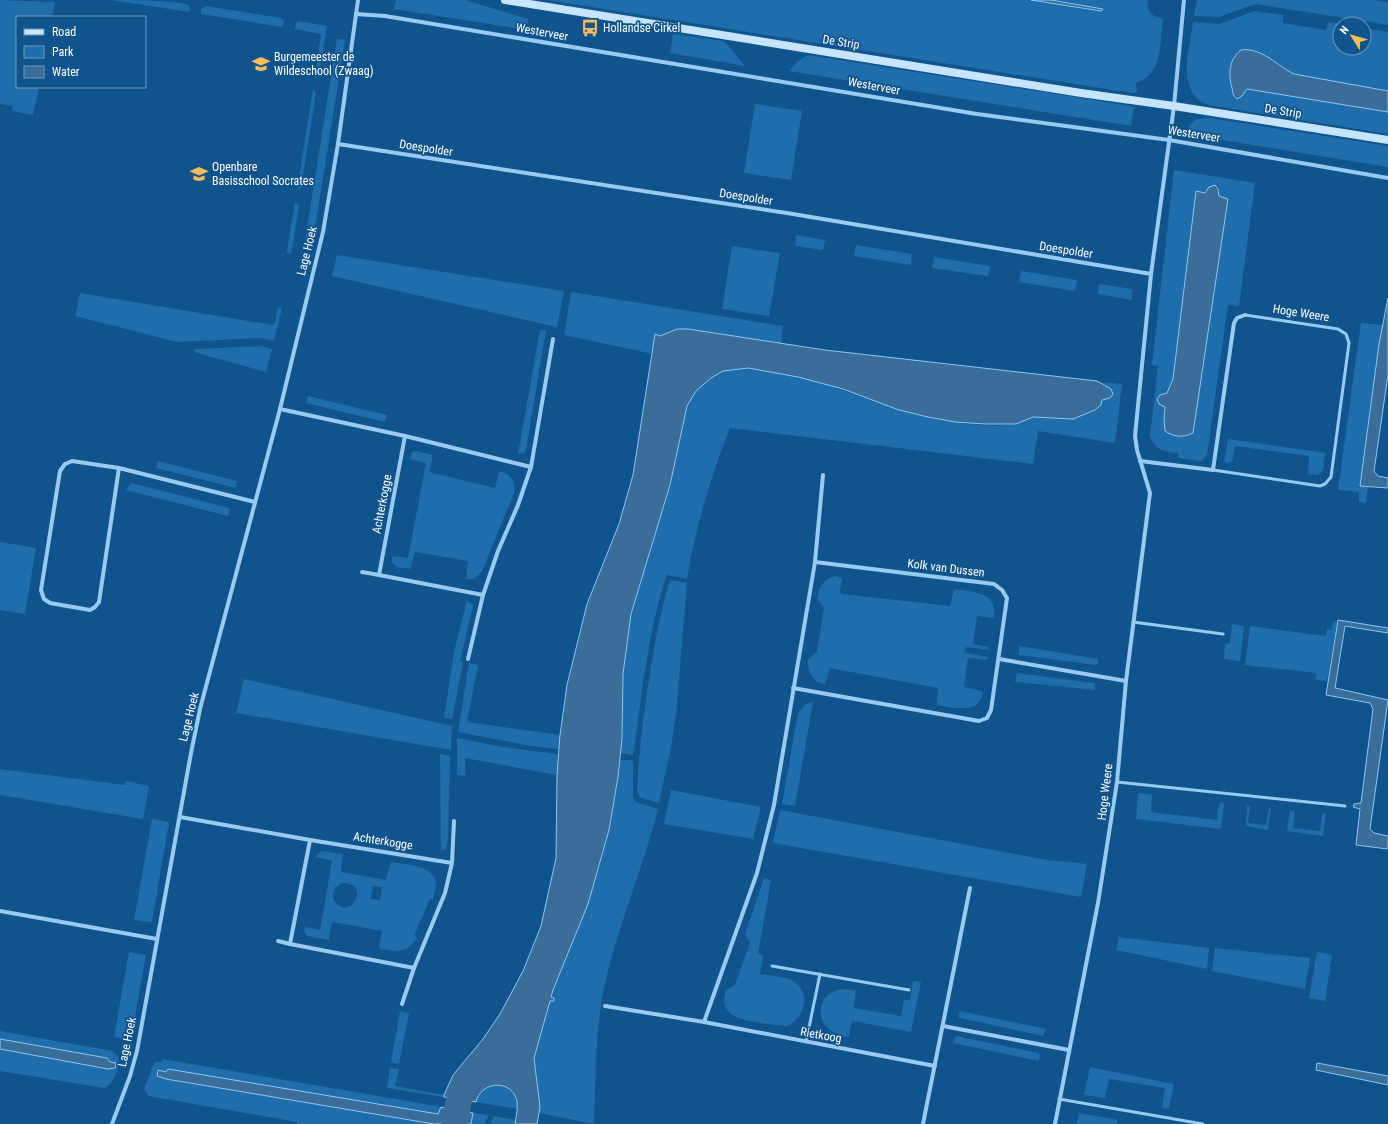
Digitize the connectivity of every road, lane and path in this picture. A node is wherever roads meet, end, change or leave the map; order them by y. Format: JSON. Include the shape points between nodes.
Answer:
{"nodes":[{"id":1,"x":358,"y":0,"type":"edge"},
{"id":2,"x":505,"y":0,"type":"edge"},
{"id":3,"x":1184,"y":0,"type":"edge"},
{"id":4,"x":356,"y":14,"type":"junction"},
{"id":5,"x":1174,"y":106,"type":"junction"},
{"id":6,"x":1169,"y":140,"type":"junction"},
{"id":7,"x":1388,"y":140,"type":"edge"},
{"id":8,"x":338,"y":144,"type":"junction"},
{"id":9,"x":1388,"y":178,"type":"edge"},
{"id":10,"x":1151,"y":274,"type":"junction"},
{"id":11,"x":1245,"y":315,"type":"joint"},
{"id":12,"x":553,"y":339,"type":"dead end"},
{"id":13,"x":280,"y":409,"type":"junction"},
{"id":14,"x":405,"y":436,"type":"junction"},
{"id":15,"x":1140,"y":461,"type":"junction"},
{"id":16,"x":531,"y":467,"type":"junction"},
{"id":17,"x":119,"y":468,"type":"junction"},
{"id":18,"x":1213,"y":470,"type":"junction"},
{"id":19,"x":823,"y":475,"type":"dead end"},
{"id":20,"x":255,"y":502,"type":"junction"},
{"id":21,"x":815,"y":562,"type":"junction"},
{"id":22,"x":362,"y":572,"type":"dead end"},
{"id":23,"x":379,"y":575,"type":"junction"},
{"id":24,"x":483,"y":595,"type":"junction"},
{"id":25,"x":1133,"y":622,"type":"junction"},
{"id":26,"x":1224,"y":634,"type":"dead end"},
{"id":27,"x":468,"y":658,"type":"dead end"},
{"id":28,"x":999,"y":659,"type":"junction"},
{"id":29,"x":1126,"y":681,"type":"junction"},
{"id":30,"x":793,"y":688,"type":"junction"},
{"id":31,"x":1117,"y":782,"type":"junction"},
{"id":32,"x":1345,"y":806,"type":"dead end"},
{"id":33,"x":180,"y":817,"type":"junction"},
{"id":34,"x":454,"y":821,"type":"dead end"},
{"id":35,"x":310,"y":840,"type":"junction"},
{"id":36,"x":452,"y":863,"type":"junction"},
{"id":37,"x":970,"y":888,"type":"dead end"},
{"id":38,"x":0,"y":911,"type":"edge"},
{"id":39,"x":157,"y":939,"type":"junction"},
{"id":40,"x":278,"y":941,"type":"dead end"},
{"id":41,"x":290,"y":944,"type":"junction"},
{"id":42,"x":772,"y":966,"type":"dead end"},
{"id":43,"x":414,"y":968,"type":"junction"},
{"id":44,"x":820,"y":974,"type":"junction"},
{"id":45,"x":908,"y":990,"type":"dead end"},
{"id":46,"x":402,"y":1004,"type":"dead end"},
{"id":47,"x":605,"y":1006,"type":"dead end"},
{"id":48,"x":704,"y":1022,"type":"junction"},
{"id":49,"x":943,"y":1026,"type":"junction"},
{"id":50,"x":806,"y":1042,"type":"junction"},
{"id":51,"x":1069,"y":1050,"type":"junction"},
{"id":52,"x":935,"y":1066,"type":"junction"},
{"id":53,"x":1059,"y":1099,"type":"junction"},
{"id":54,"x":112,"y":1124,"type":"edge"},
{"id":55,"x":923,"y":1124,"type":"edge"},
{"id":56,"x":1055,"y":1124,"type":"edge"},
{"id":57,"x":1203,"y":1124,"type":"edge"}],
"edges":[{"from":1,"to":4,"type":"street","name":"Lage Hoek"},
{"from":2,"to":5,"type":"street","name":"De Strip"},
{"from":3,"to":5,"type":"street"},
{"from":4,"to":6,"type":"street","name":"Westerveer","via":[[385,16],[977,114]]},
{"from":4,"to":8,"type":"street","name":"Lage Hoek"},
{"from":5,"to":6,"type":"street","name":"Hoge Weere"},
{"from":5,"to":7,"type":"street","name":"De Strip"},
{"from":6,"to":9,"type":"street","name":"Westerveer"},
{"from":6,"to":10,"type":"street","name":"Hoge Weere"},
{"from":8,"to":10,"type":"street","name":"Doespolder","via":[[793,214]]},
{"from":8,"to":13,"type":"street","name":"Lage Hoek","via":[[323,232]]},
{"from":10,"to":15,"type":"street","name":"Hoge Weere","via":[[1135,436]]},
{"from":11,"to":18,"type":"street","name":"Hoge Weere","via":[[1237,318],[1234,323]]},
{"from":11,"to":18,"type":"lane","name":"Hoge Weere","via":[[1338,329],[1346,334],[1349,343],[1331,477],[1320,486]]},
{"from":12,"to":16,"type":"street"},
{"from":13,"to":14,"type":"street"},
{"from":13,"to":20,"type":"street","name":"Lage Hoek"},
{"from":14,"to":16,"type":"street"},
{"from":14,"to":23,"type":"street","name":"Achterkogge"},
{"from":15,"to":18,"type":"street","name":"Hoge Weere"},
{"from":15,"to":25,"type":"street","name":"Hoge Weere","via":[[1150,493]]},
{"from":16,"to":24,"type":"street"},
{"from":17,"to":17,"type":"street","via":[[72,461],[65,464],[60,471],[41,590],[44,599],[50,603],[90,610],[99,602]]},
{"from":17,"to":20,"type":"street"},
{"from":19,"to":21,"type":"street"},
{"from":20,"to":33,"type":"street","name":"Lage Hoek","via":[[200,709]]},
{"from":21,"to":28,"type":"street","name":"Kolk van Dussen","via":[[994,584],[1002,590],[1006,598]]},
{"from":21,"to":30,"type":"street"},
{"from":22,"to":23,"type":"street"},
{"from":23,"to":24,"type":"street"},
{"from":24,"to":27,"type":"street"},
{"from":25,"to":26,"type":"lane"},
{"from":25,"to":29,"type":"street","name":"Hoge Weere"},
{"from":28,"to":29,"type":"street"},
{"from":28,"to":30,"type":"street","name":"Kolk van Dussen","via":[[991,710],[987,718],[979,721]]},
{"from":29,"to":31,"type":"street","name":"Hoge Weere"},
{"from":30,"to":48,"type":"street","via":[[774,805],[757,873]]},
{"from":31,"to":32,"type":"lane"},
{"from":31,"to":51,"type":"street","name":"Hoge Weere","via":[[1098,903]]},
{"from":33,"to":35,"type":"street","name":"Achterkogge"},
{"from":33,"to":39,"type":"street","name":"Lage Hoek"},
{"from":34,"to":36,"type":"street"},
{"from":35,"to":36,"type":"street","name":"Achterkogge"},
{"from":35,"to":41,"type":"street"},
{"from":36,"to":43,"type":"street","via":[[445,893]]},
{"from":37,"to":49,"type":"street"},
{"from":38,"to":39,"type":"street"},
{"from":39,"to":54,"type":"street","name":"Lage Hoek","via":[[137,1051]]},
{"from":40,"to":41,"type":"street"},
{"from":41,"to":43,"type":"street"},
{"from":42,"to":44,"type":"lane"},
{"from":43,"to":46,"type":"street"},
{"from":44,"to":45,"type":"lane"},
{"from":44,"to":50,"type":"lane"},
{"from":47,"to":48,"type":"street","name":"Rietkoog"},
{"from":48,"to":50,"type":"street","name":"Rietkoog"},
{"from":49,"to":51,"type":"street"},
{"from":49,"to":52,"type":"street"},
{"from":50,"to":52,"type":"street","name":"Rietkoog"},
{"from":51,"to":53,"type":"street","name":"Hoge Weere"},
{"from":52,"to":55,"type":"street"},
{"from":53,"to":56,"type":"street","name":"Hoge Weere"},
{"from":53,"to":57,"type":"lane"}]}
